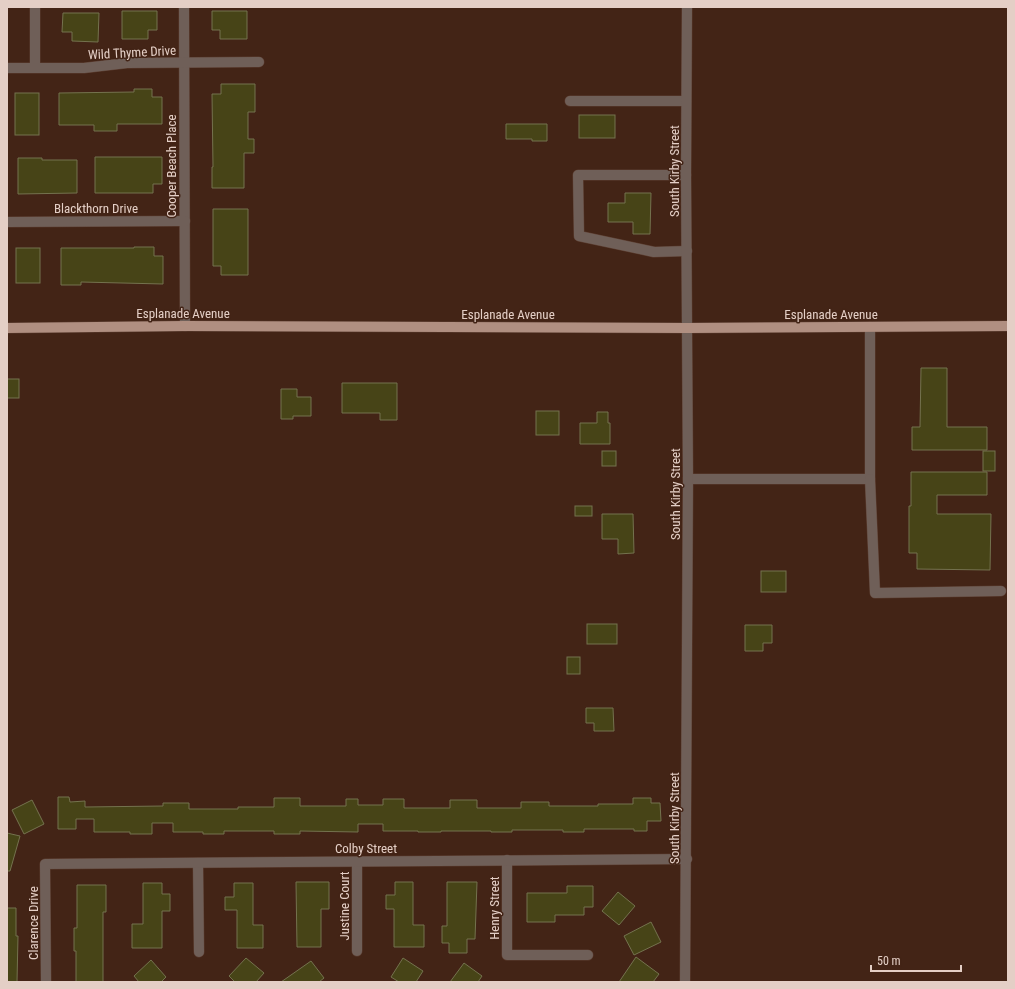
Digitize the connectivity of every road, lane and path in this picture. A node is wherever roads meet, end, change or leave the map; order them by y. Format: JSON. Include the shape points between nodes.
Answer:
{"nodes":[{"id":1,"x":35,"y":7,"type":"edge"},
{"id":2,"x":184,"y":7,"type":"edge"},
{"id":3,"x":688,"y":7,"type":"edge"},
{"id":4,"x":259,"y":62,"type":"dead end"},
{"id":5,"x":184,"y":63,"type":"junction"},
{"id":6,"x":7,"y":68,"type":"edge"},
{"id":7,"x":35,"y":68,"type":"junction"},
{"id":8,"x":686,"y":100,"type":"junction"},
{"id":9,"x":570,"y":101,"type":"dead end"},
{"id":10,"x":686,"y":175,"type":"junction"},
{"id":11,"x":184,"y":221,"type":"junction"},
{"id":12,"x":7,"y":222,"type":"edge"},
{"id":13,"x":687,"y":251,"type":"junction"},
{"id":14,"x":185,"y":326,"type":"junction"},
{"id":15,"x":1008,"y":326,"type":"edge"},
{"id":16,"x":870,"y":327,"type":"junction"},
{"id":17,"x":7,"y":328,"type":"edge"},
{"id":18,"x":688,"y":328,"type":"junction"},
{"id":19,"x":688,"y":479,"type":"junction"},
{"id":20,"x":870,"y":479,"type":"junction"},
{"id":21,"x":1001,"y":591,"type":"dead end"},
{"id":22,"x":687,"y":859,"type":"junction"},
{"id":23,"x":507,"y":860,"type":"junction"},
{"id":24,"x":357,"y":862,"type":"junction"},
{"id":25,"x":198,"y":863,"type":"junction"},
{"id":26,"x":45,"y":864,"type":"joint"},
{"id":27,"x":357,"y":951,"type":"dead end"},
{"id":28,"x":198,"y":952,"type":"dead end"},
{"id":29,"x":588,"y":955,"type":"dead end"},
{"id":30,"x":46,"y":982,"type":"edge"},
{"id":31,"x":685,"y":982,"type":"edge"}],
"edges":[{"from":1,"to":7,"type":"street"},
{"from":2,"to":5,"type":"street","name":"Cooper Beach Place"},
{"from":3,"to":8,"type":"street","name":"South Kirby Street"},
{"from":4,"to":5,"type":"street","name":"Wild Thyme Drive"},
{"from":5,"to":7,"type":"street","name":"Wild Thyme Drive"},
{"from":5,"to":11,"type":"street","name":"Cooper Beach Place"},
{"from":6,"to":7,"type":"street","name":"Wild Thyme Drive"},
{"from":8,"to":9,"type":"street"},
{"from":8,"to":10,"type":"street","name":"South Kirby Street"},
{"from":10,"to":13,"type":"street","name":"South Kirby Street"},
{"from":10,"to":13,"type":"street","via":[[578,175],[579,236],[654,252]]},
{"from":11,"to":12,"type":"street","name":"Blackthorn Drive"},
{"from":11,"to":14,"type":"street","name":"Cooper Beach Place"},
{"from":13,"to":18,"type":"street","name":"South Kirby Street"},
{"from":14,"to":17,"type":"main road","name":"Esplanade Avenue"},
{"from":14,"to":18,"type":"main road","name":"Esplanade Avenue"},
{"from":15,"to":16,"type":"main road","name":"Esplanade Avenue"},
{"from":16,"to":18,"type":"main road","name":"Esplanade Avenue"},
{"from":16,"to":20,"type":"street"},
{"from":18,"to":19,"type":"street","name":"South Kirby Street"},
{"from":19,"to":20,"type":"street"},
{"from":19,"to":22,"type":"street","name":"South Kirby Street"},
{"from":20,"to":21,"type":"street","via":[[875,593]]},
{"from":22,"to":23,"type":"street","name":"Colby Street"},
{"from":22,"to":31,"type":"street","name":"South Kirby Street"},
{"from":23,"to":24,"type":"street","name":"Colby Street"},
{"from":23,"to":29,"type":"street","name":"Henry Street","via":[[507,955]]},
{"from":24,"to":25,"type":"street","name":"Colby Street"},
{"from":24,"to":27,"type":"street","name":"Justine Court"},
{"from":25,"to":26,"type":"street","name":"Colby Street"},
{"from":25,"to":28,"type":"street"},
{"from":26,"to":30,"type":"street","name":"Clarence Drive"}]}
